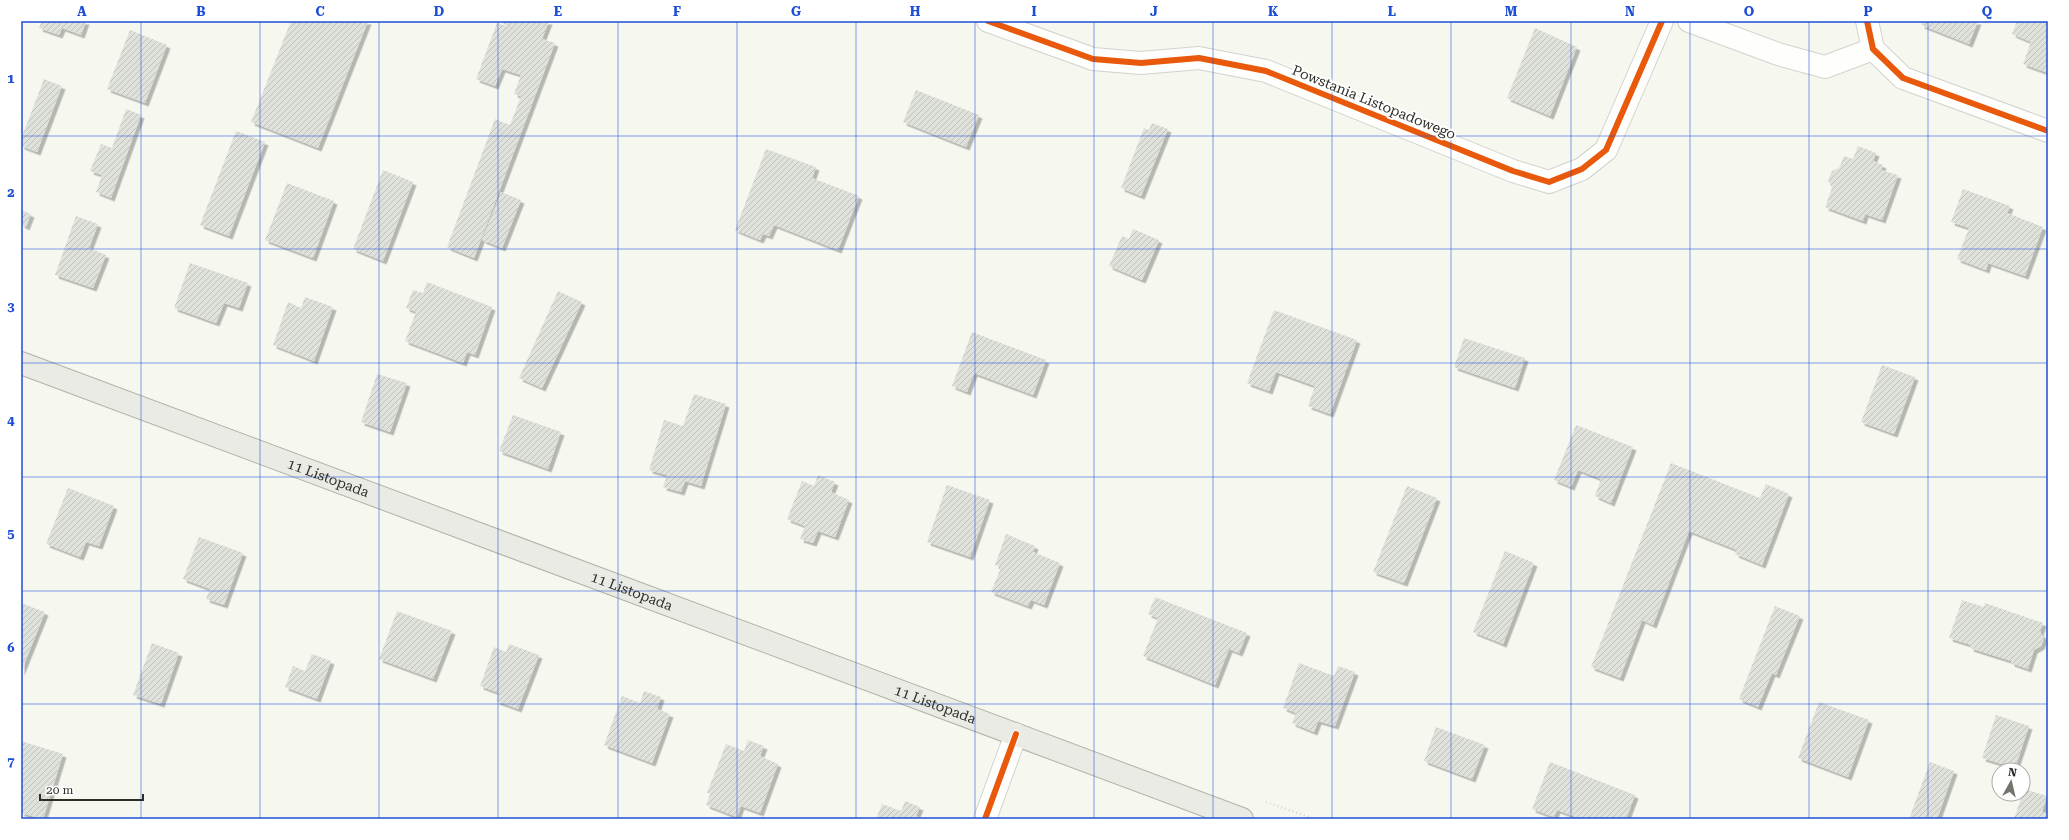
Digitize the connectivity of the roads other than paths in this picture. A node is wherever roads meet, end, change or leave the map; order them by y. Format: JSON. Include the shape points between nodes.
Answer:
{"nodes":[{"id":1,"x":988,"y":21,"type":"edge"},
{"id":2,"x":1662,"y":21,"type":"edge"},
{"id":3,"x":1689,"y":21,"type":"edge"},
{"id":4,"x":1866,"y":21,"type":"edge"},
{"id":5,"x":1873,"y":49,"type":"junction"},
{"id":6,"x":2048,"y":131,"type":"edge"},
{"id":7,"x":21,"y":363,"type":"edge"},
{"id":8,"x":1016,"y":734,"type":"junction"},
{"id":9,"x":985,"y":819,"type":"edge"},
{"id":10,"x":1242,"y":819,"type":"edge"}],
"edges":[{"from":1,"to":2,"type":"street","name":"Powstania Listopadowego","via":[[1093,59],[1141,63],[1199,58],[1266,71],[1514,171],[1549,182],[1582,170],[1606,150]]},
{"from":3,"to":5,"type":"street","via":[[1778,54],[1825,66]]},
{"from":4,"to":5,"type":"street"},
{"from":5,"to":6,"type":"street","via":[[1904,78]]},
{"from":7,"to":8,"type":"main road","name":"11 Listopada"},
{"from":8,"to":9,"type":"street"},
{"from":8,"to":10,"type":"main road","name":"11 Listopada"}]}
